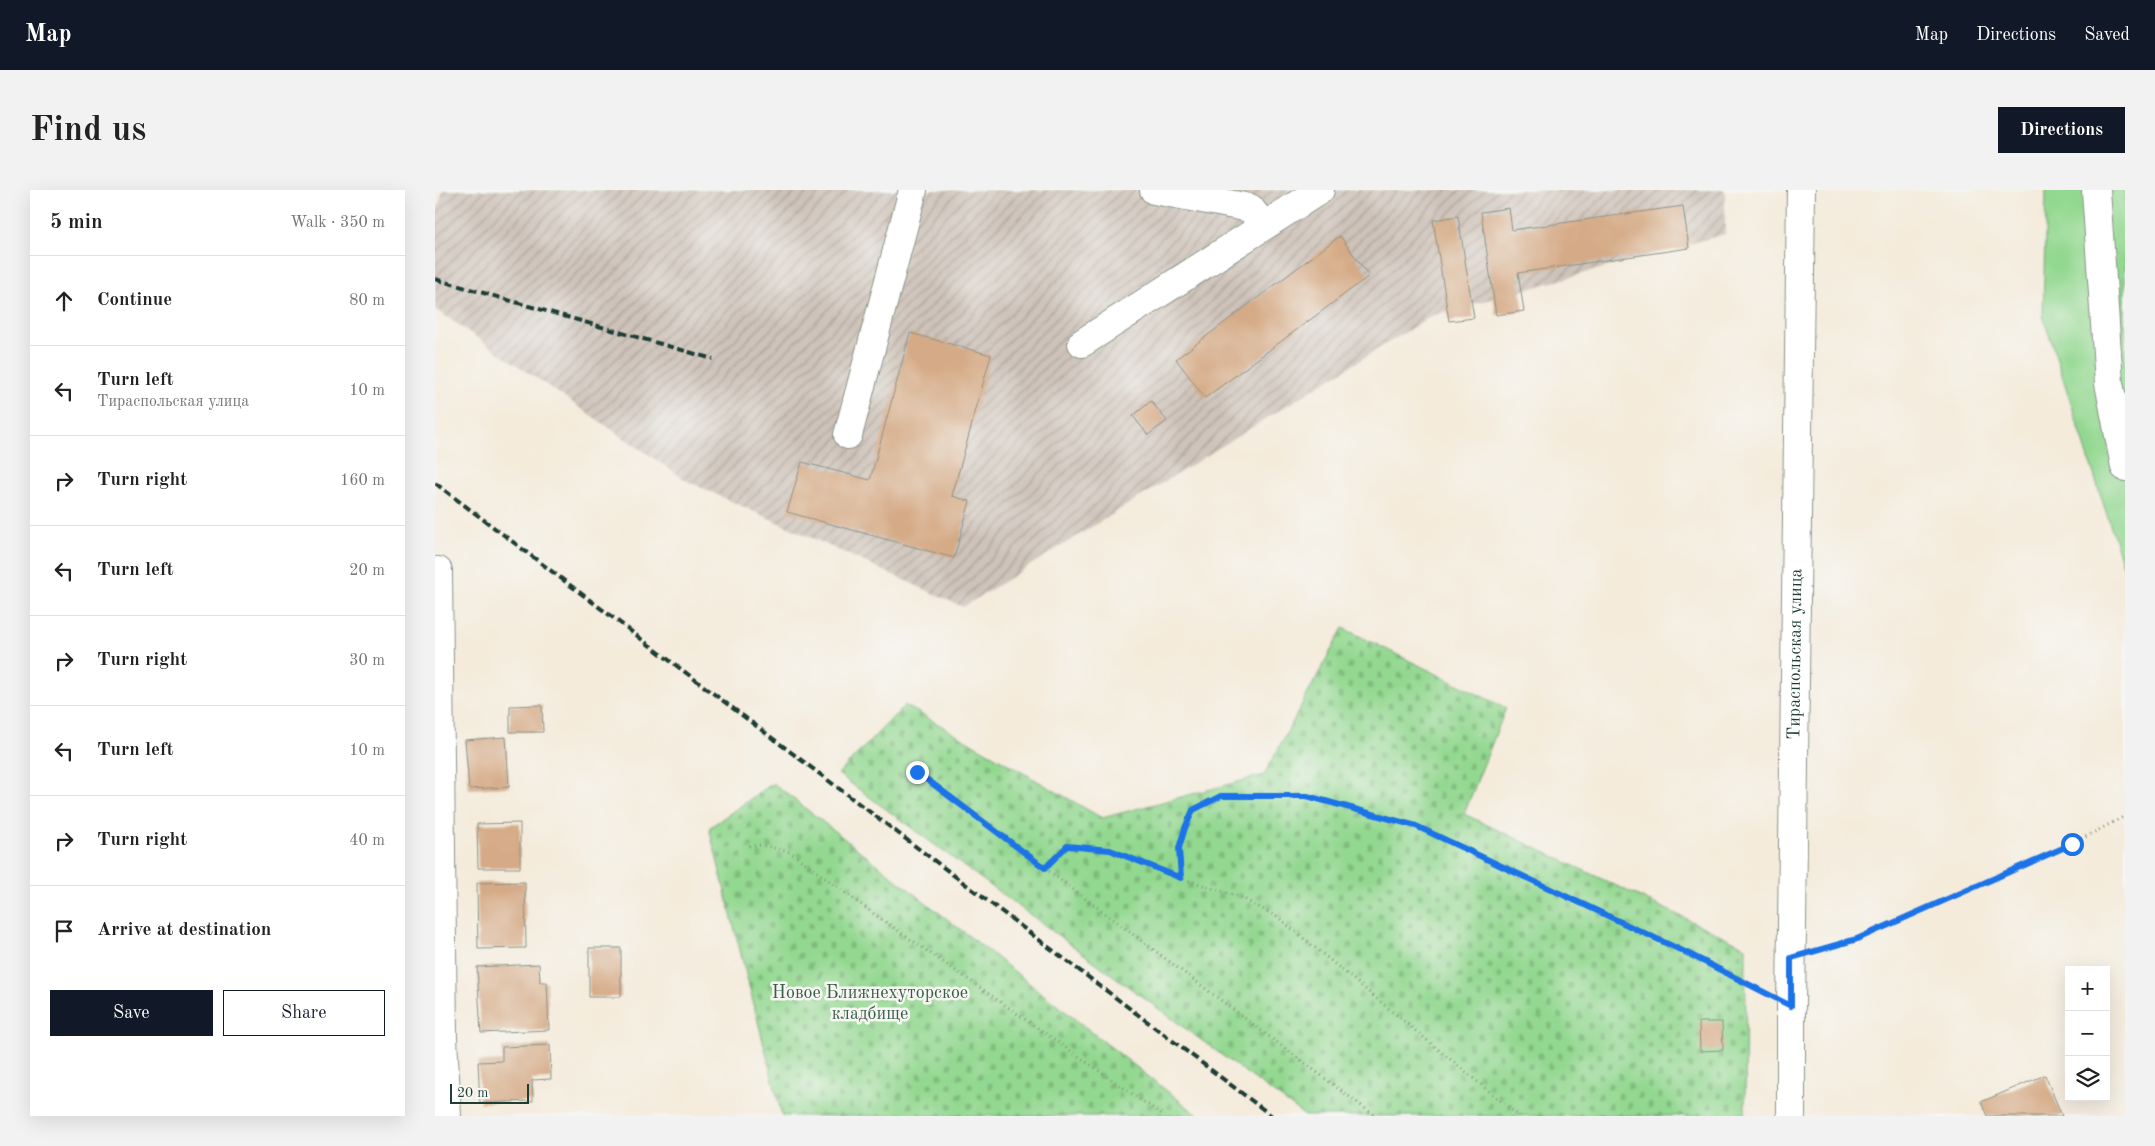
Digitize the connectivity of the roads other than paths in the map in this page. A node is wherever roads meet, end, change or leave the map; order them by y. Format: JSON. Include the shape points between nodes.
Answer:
{"nodes":[{"id":1,"x":913,"y":190,"type":"edge"},
{"id":2,"x":1320,"y":190,"type":"edge"},
{"id":3,"x":1801,"y":190,"type":"edge"},
{"id":4,"x":2096,"y":190,"type":"edge"},
{"id":5,"x":1167,"y":191,"type":"edge"},
{"id":6,"x":1265,"y":226,"type":"junction"},
{"id":7,"x":1082,"y":343,"type":"dead end"},
{"id":8,"x":2117,"y":379,"type":"edge"},
{"id":9,"x":848,"y":435,"type":"dead end"},
{"id":10,"x":2125,"y":467,"type":"edge"},
{"id":11,"x":439,"y":571,"type":"dead end"},
{"id":12,"x":447,"y":1116,"type":"edge"},
{"id":13,"x":1791,"y":1116,"type":"edge"}],
"edges":[{"from":1,"to":9,"type":"street"},
{"from":2,"to":6,"type":"street"},
{"from":3,"to":13,"type":"street","name":"Тираспольская улица"},
{"from":4,"to":8,"type":"street"},
{"from":5,"to":6,"type":"street","via":[[1250,208]]},
{"from":6,"to":7,"type":"street"},
{"from":8,"to":10,"type":"street"},
{"from":11,"to":12,"type":"street","via":[[443,1038]]}]}
